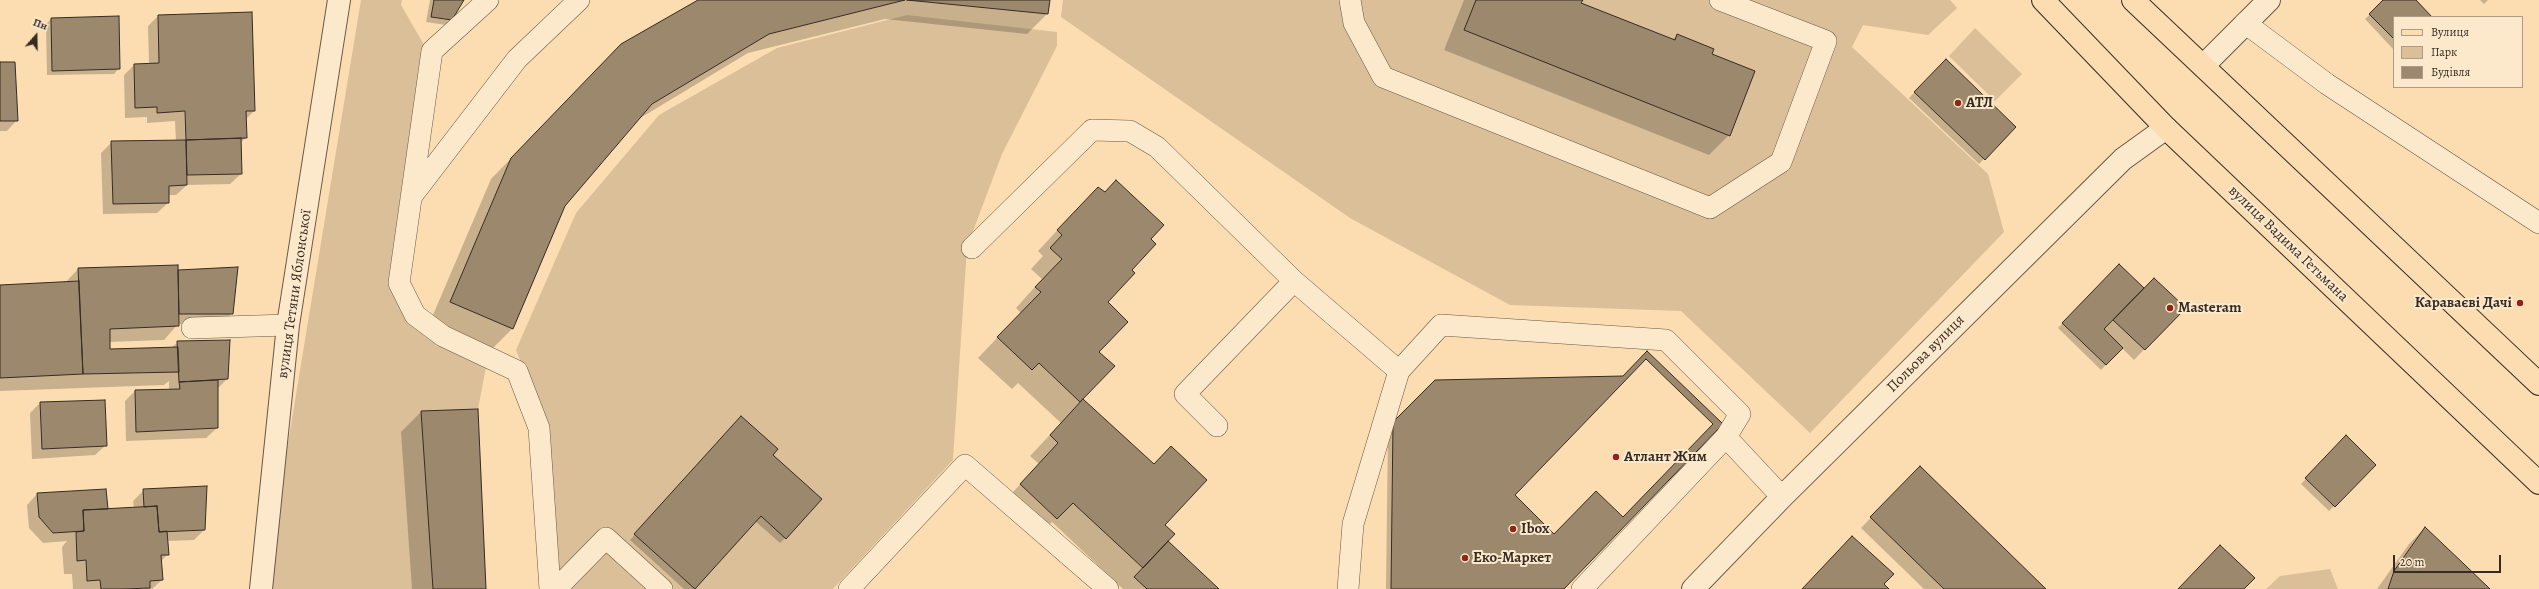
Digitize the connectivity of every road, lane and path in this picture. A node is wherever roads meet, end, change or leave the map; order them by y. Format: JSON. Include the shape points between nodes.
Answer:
{"nodes":[{"id":1,"x":339,"y":0,"type":"edge"},
{"id":2,"x":488,"y":0,"type":"edge"},
{"id":3,"x":579,"y":0,"type":"edge"},
{"id":4,"x":1350,"y":0,"type":"edge"},
{"id":5,"x":1720,"y":0,"type":"edge"},
{"id":6,"x":2043,"y":0,"type":"edge"},
{"id":7,"x":2133,"y":0,"type":"edge"},
{"id":8,"x":2269,"y":0,"type":"edge"},
{"id":9,"x":2245,"y":23,"type":"junction"},
{"id":10,"x":2203,"y":66,"type":"junction"},
{"id":11,"x":2166,"y":128,"type":"junction"},
{"id":12,"x":410,"y":199,"type":"junction"},
{"id":13,"x":2539,"y":223,"type":"edge"},
{"id":14,"x":972,"y":248,"type":"dead end"},
{"id":15,"x":1294,"y":281,"type":"junction"},
{"id":16,"x":288,"y":326,"type":"junction"},
{"id":17,"x":192,"y":328,"type":"dead end"},
{"id":18,"x":1400,"y":371,"type":"junction"},
{"id":19,"x":2539,"y":384,"type":"edge"},
{"id":20,"x":1217,"y":426,"type":"dead end"},
{"id":21,"x":1726,"y":437,"type":"junction"},
{"id":22,"x":2539,"y":483,"type":"edge"},
{"id":23,"x":1782,"y":497,"type":"junction"},
{"id":24,"x":261,"y":589,"type":"edge"},
{"id":25,"x":550,"y":589,"type":"edge"},
{"id":26,"x":556,"y":589,"type":"edge"},
{"id":27,"x":662,"y":589,"type":"edge"},
{"id":28,"x":849,"y":589,"type":"edge"},
{"id":29,"x":1108,"y":589,"type":"edge"},
{"id":30,"x":1348,"y":589,"type":"edge"},
{"id":31,"x":1582,"y":589,"type":"edge"},
{"id":32,"x":1693,"y":589,"type":"edge"}],
"edges":[{"from":1,"to":16,"type":"street","name":"вулиця Тетяни Яблонської"},
{"from":2,"to":12,"type":"lane","via":[[432,51]]},
{"from":3,"to":12,"type":"lane","via":[[517,59]]},
{"from":4,"to":5,"type":"lane","via":[[1354,23],[1383,77],[1710,208],[1781,162],[1826,41]]},
{"from":6,"to":11,"type":"main road","name":"вулиця Вадима Гетьмана"},
{"from":7,"to":10,"type":"main road"},
{"from":8,"to":9,"type":"street"},
{"from":9,"to":10,"type":"street"},
{"from":9,"to":13,"type":"lane","via":[[2327,84]]},
{"from":10,"to":19,"type":"main road"},
{"from":11,"to":22,"type":"main road","name":"вулиця Вадима Гетьмана"},
{"from":11,"to":23,"type":"street","name":"Польова вулиця","via":[[2123,159]]},
{"from":12,"to":25,"type":"lane","via":[[399,283],[415,315],[443,336],[517,371],[539,428]]},
{"from":14,"to":15,"type":"lane","via":[[1092,130],[1130,131],[1157,147]]},
{"from":15,"to":18,"type":"lane"},
{"from":15,"to":20,"type":"lane","via":[[1185,394]]},
{"from":16,"to":17,"type":"lane"},
{"from":16,"to":24,"type":"street","name":"вулиця Тетяни Яблонської"},
{"from":18,"to":21,"type":"lane","via":[[1440,325],[1666,340],[1740,414]]},
{"from":18,"to":30,"type":"lane","via":[[1353,524]]},
{"from":21,"to":23,"type":"lane"},
{"from":21,"to":31,"type":"lane"},
{"from":23,"to":32,"type":"street","name":"Польова вулиця"},
{"from":26,"to":27,"type":"lane","via":[[606,538]]},
{"from":28,"to":29,"type":"lane","via":[[965,464]]}]}
